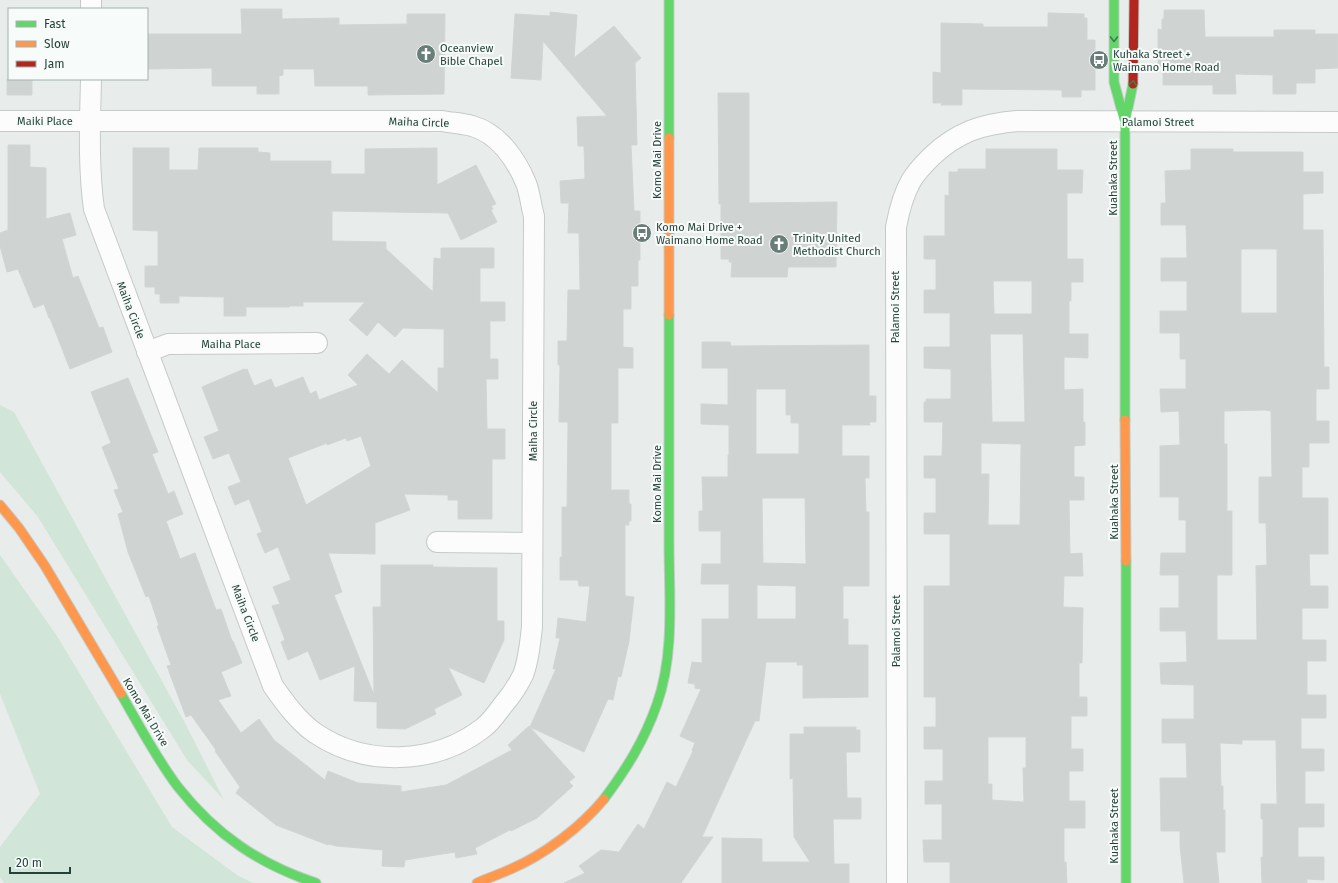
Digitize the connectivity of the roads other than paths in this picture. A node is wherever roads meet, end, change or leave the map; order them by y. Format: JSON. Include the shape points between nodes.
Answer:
{"nodes":[{"id":1,"x":669,"y":0,"type":"edge"},
{"id":2,"x":1114,"y":0,"type":"edge"},
{"id":3,"x":1134,"y":0,"type":"edge"},
{"id":4,"x":91,"y":80,"type":"edge"},
{"id":5,"x":0,"y":121,"type":"edge"},
{"id":6,"x":90,"y":121,"type":"junction"},
{"id":7,"x":1125,"y":122,"type":"junction"},
{"id":8,"x":1338,"y":122,"type":"edge"},
{"id":9,"x":317,"y":343,"type":"dead end"},
{"id":10,"x":147,"y":352,"type":"junction"},
{"id":11,"x":0,"y":505,"type":"edge"},
{"id":12,"x":437,"y":542,"type":"dead end"},
{"id":13,"x":532,"y":543,"type":"junction"},
{"id":14,"x":316,"y":883,"type":"edge"},
{"id":15,"x":477,"y":883,"type":"edge"},
{"id":16,"x":897,"y":883,"type":"edge"},
{"id":17,"x":1126,"y":883,"type":"edge"}],
"edges":[{"from":1,"to":15,"type":"main road","name":"Komo Mai Drive","via":[[669,633],[666,666],[659,697],[641,743],[603,801],[564,838],[540,855],[515,869]]},
{"from":2,"to":7,"type":"main road","name":"Kuahaka Street","one_way":true,"via":[[1114,82]]},
{"from":7,"to":3,"type":"main road","name":"Kuahaka Street","one_way":true,"via":[[1134,82]]},
{"from":4,"to":6,"type":"street","name":"Maiha Circle"},
{"from":5,"to":6,"type":"street","name":"Maiki Place"},
{"from":6,"to":10,"type":"street","name":"Maiha Circle","via":[[94,210]]},
{"from":6,"to":13,"type":"street","name":"Maiha Circle","via":[[442,121],[473,126],[489,133],[504,147],[516,163],[526,184],[534,216]]},
{"from":7,"to":8,"type":"street","name":"Palamoi Street"},
{"from":7,"to":16,"type":"street","name":"Palamoi Street","via":[[1017,121],[978,127],[942,146],[925,163],[912,180],[900,207],[896,227],[895,310]]},
{"from":7,"to":17,"type":"main road","name":"Kuahaka Street"},
{"from":9,"to":10,"type":"street","name":"Maiha Place","via":[[168,344]]},
{"from":10,"to":13,"type":"street","name":"Maiha Circle","via":[[273,686],[300,720],[315,733],[339,746],[386,758],[415,756],[450,747],[483,728],[509,698],[523,675],[532,627]]},
{"from":11,"to":14,"type":"main road","name":"Komo Mai Drive","via":[[40,557],[164,766],[189,800],[238,845],[263,861]]},
{"from":12,"to":13,"type":"street"}]}
